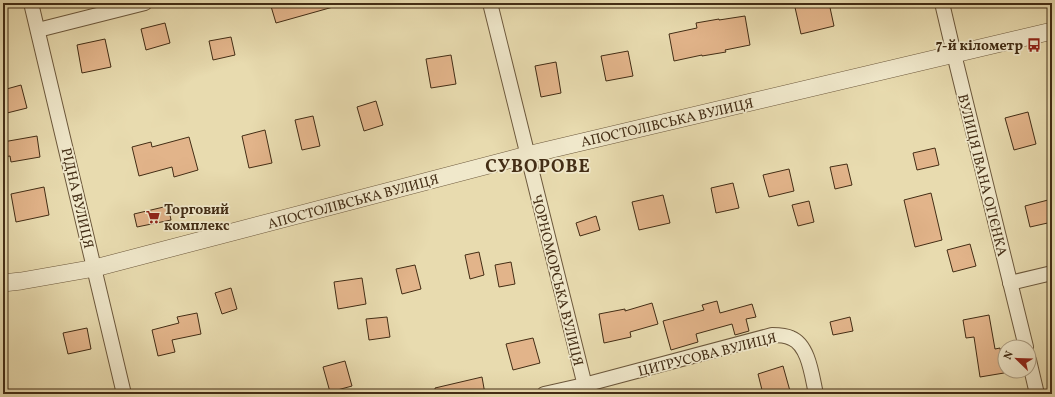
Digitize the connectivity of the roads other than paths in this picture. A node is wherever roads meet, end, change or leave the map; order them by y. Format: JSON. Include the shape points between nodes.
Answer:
{"nodes":[{"id":1,"x":31,"y":3,"type":"edge"},
{"id":2,"x":145,"y":3,"type":"edge"},
{"id":3,"x":490,"y":3,"type":"edge"},
{"id":4,"x":942,"y":3,"type":"edge"},
{"id":5,"x":38,"y":30,"type":"junction"},
{"id":6,"x":1052,"y":32,"type":"edge"},
{"id":7,"x":954,"y":54,"type":"junction"},
{"id":8,"x":527,"y":155,"type":"junction"},
{"id":9,"x":95,"y":268,"type":"junction"},
{"id":10,"x":1052,"y":272,"type":"edge"},
{"id":11,"x":3,"y":283,"type":"edge"},
{"id":12,"x":1010,"y":283,"type":"junction"},
{"id":13,"x":1024,"y":339,"type":"edge"},
{"id":14,"x":1033,"y":379,"type":"edge"},
{"id":15,"x":585,"y":389,"type":"edge"},
{"id":16,"x":124,"y":394,"type":"edge"},
{"id":17,"x":544,"y":394,"type":"edge"},
{"id":18,"x":816,"y":394,"type":"edge"},
{"id":19,"x":1037,"y":394,"type":"edge"}],
"edges":[{"from":1,"to":5,"type":"street","name":"РІДНА ВУЛИЦЯ"},
{"from":2,"to":5,"type":"street"},
{"from":3,"to":8,"type":"street","name":"ЧОРНОМОРСЬКА ВУЛИЦЯ"},
{"from":4,"to":7,"type":"street","name":"ВУЛИЦЯ ІВАНА ОГІЄНКА"},
{"from":5,"to":9,"type":"street","name":"РІДНА ВУЛИЦЯ"},
{"from":6,"to":7,"type":"street","name":"АПОСТОЛІВСЬКА ВУЛИЦЯ"},
{"from":7,"to":8,"type":"street","name":"АПОСТОЛІВСЬКА ВУЛИЦЯ"},
{"from":7,"to":12,"type":"street","name":"ВУЛИЦЯ ІВАНА ОГІЄНКА"},
{"from":8,"to":9,"type":"street","name":"АПОСТОЛІВСЬКА ВУЛИЦЯ"},
{"from":8,"to":15,"type":"street","name":"ЧОРНОМОРСЬКА ВУЛИЦЯ"},
{"from":9,"to":11,"type":"street","name":"АПОСТОЛІВСЬКА ВУЛИЦЯ"},
{"from":9,"to":16,"type":"street","name":"РІДНА ВУЛИЦЯ"},
{"from":10,"to":12,"type":"street"},
{"from":12,"to":13,"type":"street","name":"ВУЛИЦЯ ІВАНА ОГІЄНКА"},
{"from":14,"to":19,"type":"street"},
{"from":15,"to":17,"type":"street","name":"ЦИТРУСОВА ВУЛИЦЯ"},
{"from":15,"to":18,"type":"street","name":"ЦИТРУСОВА ВУЛИЦЯ","via":[[753,340],[782,335],[792,338],[801,345],[807,356]]}]}
